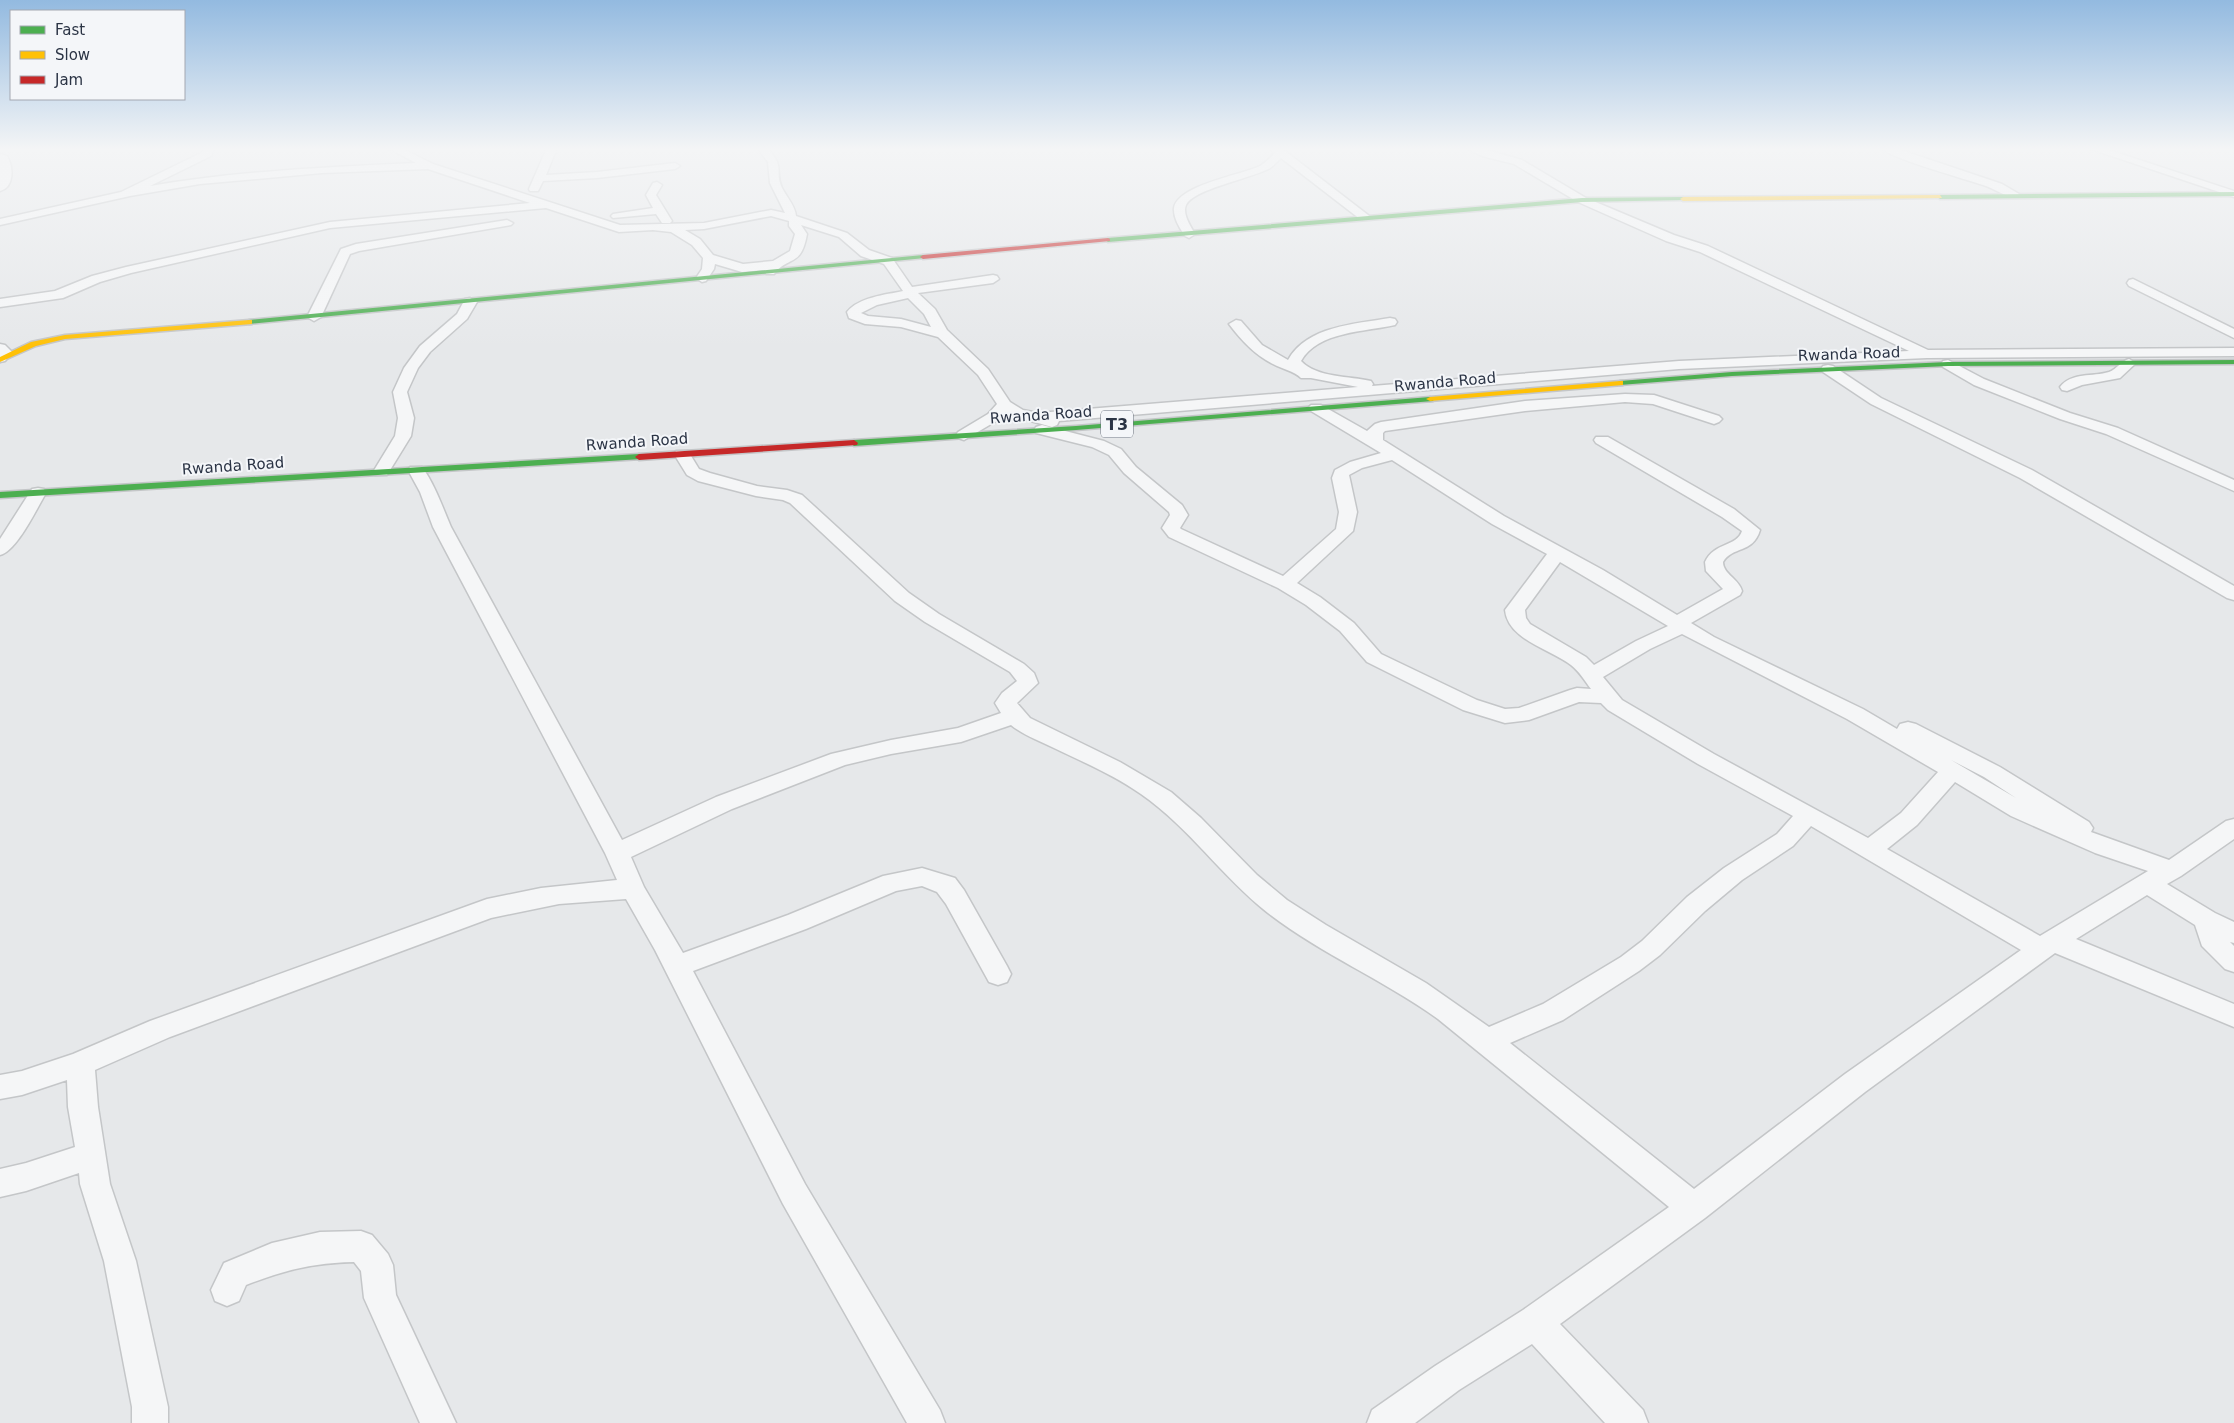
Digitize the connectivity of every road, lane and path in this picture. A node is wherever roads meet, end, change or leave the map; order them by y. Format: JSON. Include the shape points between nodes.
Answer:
{"nodes":[{"id":1,"x":34,"y":214,"type":"edge"},
{"id":2,"x":450,"y":214,"type":"edge"},
{"id":3,"x":575,"y":214,"type":"edge"},
{"id":4,"x":629,"y":214,"type":"edge"},
{"id":5,"x":662,"y":214,"type":"edge"},
{"id":6,"x":759,"y":214,"type":"edge"},
{"id":7,"x":776,"y":214,"type":"edge"},
{"id":8,"x":791,"y":214,"type":"edge"},
{"id":9,"x":1181,"y":214,"type":"edge"},
{"id":10,"x":1361,"y":214,"type":"edge"},
{"id":11,"x":1397,"y":214,"type":"edge"},
{"id":12,"x":1615,"y":214,"type":"edge"},
{"id":13,"x":1364,"y":217,"type":"junction"},
{"id":14,"x":792,"y":219,"type":"junction"},
{"id":15,"x":592,"y":220,"type":"junction"},
{"id":16,"x":0,"y":222,"type":"edge"},
{"id":17,"x":516,"y":222,"type":"dead end"},
{"id":18,"x":670,"y":228,"type":"junction"},
{"id":19,"x":1189,"y":234,"type":"junction"},
{"id":20,"x":709,"y":258,"type":"junction"},
{"id":21,"x":888,"y":261,"type":"junction"},
{"id":22,"x":772,"y":268,"type":"junction"},
{"id":23,"x":702,"y":278,"type":"junction"},
{"id":24,"x":992,"y":279,"type":"dead end"},
{"id":25,"x":2134,"y":283,"type":"dead end"},
{"id":26,"x":911,"y":292,"type":"junction"},
{"id":27,"x":470,"y":302,"type":"junction"},
{"id":28,"x":0,"y":303,"type":"edge"},
{"id":29,"x":314,"y":317,"type":"junction"},
{"id":30,"x":1390,"y":322,"type":"dead end"},
{"id":31,"x":1236,"y":324,"type":"dead end"},
{"id":32,"x":2219,"y":328,"type":"junction"},
{"id":33,"x":942,"y":334,"type":"junction"},
{"id":34,"x":2234,"y":334,"type":"edge"},
{"id":35,"x":65,"y":337,"type":"junction"},
{"id":36,"x":0,"y":342,"type":"edge"},
{"id":37,"x":0,"y":348,"type":"edge"},
{"id":38,"x":2215,"y":352,"type":"junction"},
{"id":39,"x":2234,"y":352,"type":"edge"},
{"id":40,"x":1928,"y":354,"type":"junction"},
{"id":41,"x":0,"y":359,"type":"edge"},
{"id":42,"x":2234,"y":362,"type":"edge"},
{"id":43,"x":1948,"y":364,"type":"junction"},
{"id":44,"x":2129,"y":364,"type":"junction"},
{"id":45,"x":1828,"y":369,"type":"junction"},
{"id":46,"x":1301,"y":370,"type":"junction"},
{"id":47,"x":2067,"y":387,"type":"dead end"},
{"id":48,"x":1401,"y":389,"type":"junction"},
{"id":49,"x":1323,"y":401,"type":"junction"},
{"id":50,"x":1005,"y":405,"type":"junction"},
{"id":51,"x":1714,"y":419,"type":"dead end"},
{"id":52,"x":1040,"y":424,"type":"junction"},
{"id":53,"x":1076,"y":428,"type":"joint"},
{"id":54,"x":964,"y":435,"type":"junction"},
{"id":55,"x":1602,"y":440,"type":"dead end"},
{"id":56,"x":1375,"y":442,"type":"junction"},
{"id":57,"x":682,"y":454,"type":"junction"},
{"id":58,"x":1393,"y":454,"type":"junction"},
{"id":59,"x":416,"y":470,"type":"junction"},
{"id":60,"x":381,"y":472,"type":"junction"},
{"id":61,"x":2234,"y":486,"type":"edge"},
{"id":62,"x":38,"y":493,"type":"junction"},
{"id":63,"x":0,"y":495,"type":"edge"},
{"id":64,"x":0,"y":550,"type":"edge"},
{"id":65,"x":1557,"y":553,"type":"junction"},
{"id":66,"x":1285,"y":584,"type":"junction"},
{"id":67,"x":2234,"y":594,"type":"edge"},
{"id":68,"x":1679,"y":625,"type":"junction"},
{"id":69,"x":1591,"y":675,"type":"junction"},
{"id":70,"x":1817,"y":694,"type":"junction"},
{"id":71,"x":1605,"y":696,"type":"junction"},
{"id":72,"x":1014,"y":716,"type":"junction"},
{"id":73,"x":1952,"y":771,"type":"junction"},
{"id":74,"x":1808,"y":814,"type":"junction"},
{"id":75,"x":2234,"y":827,"type":"edge"},
{"id":76,"x":2103,"y":847,"type":"junction"},
{"id":77,"x":1870,"y":849,"type":"junction"},
{"id":78,"x":617,"y":853,"type":"junction"},
{"id":79,"x":2172,"y":870,"type":"junction"},
{"id":80,"x":2147,"y":883,"type":"junction"},
{"id":81,"x":633,"y":889,"type":"junction"},
{"id":82,"x":2206,"y":920,"type":"junction"},
{"id":83,"x":2234,"y":932,"type":"edge"},
{"id":84,"x":2047,"y":945,"type":"junction"},
{"id":85,"x":2234,"y":962,"type":"edge"},
{"id":86,"x":676,"y":966,"type":"junction"},
{"id":87,"x":998,"y":974,"type":"dead end"},
{"id":88,"x":2234,"y":1016,"type":"edge"},
{"id":89,"x":1485,"y":1040,"type":"junction"},
{"id":90,"x":80,"y":1064,"type":"junction"},
{"id":91,"x":0,"y":1087,"type":"edge"},
{"id":92,"x":92,"y":1154,"type":"junction"},
{"id":93,"x":0,"y":1183,"type":"edge"},
{"id":94,"x":1694,"y":1208,"type":"junction"},
{"id":95,"x":227,"y":1290,"type":"dead end"},
{"id":96,"x":1536,"y":1322,"type":"junction"},
{"id":97,"x":150,"y":1423,"type":"edge"},
{"id":98,"x":438,"y":1423,"type":"edge"},
{"id":99,"x":927,"y":1423,"type":"edge"},
{"id":100,"x":1385,"y":1423,"type":"edge"},
{"id":101,"x":1630,"y":1423,"type":"edge"}],
"edges":[{"from":1,"to":16,"type":"street"},
{"from":2,"to":28,"type":"street","via":[[330,225],[130,270],[96,279],[58,295]]},
{"from":3,"to":15,"type":"street"},
{"from":4,"to":15,"type":"street"},
{"from":5,"to":18,"type":"street"},
{"from":6,"to":18,"type":"street","via":[[714,224]]},
{"from":7,"to":14,"type":"street"},
{"from":8,"to":14,"type":"street"},
{"from":9,"to":19,"type":"street"},
{"from":10,"to":13,"type":"street"},
{"from":11,"to":13,"type":"main road"},
{"from":12,"to":40,"type":"street","via":[[1704,249]]},
{"from":13,"to":19,"type":"main road"},
{"from":14,"to":21,"type":"street","via":[[843,235],[865,253]]},
{"from":14,"to":22,"type":"street","via":[[801,234],[795,253],[791,259]]},
{"from":15,"to":18,"type":"street","via":[[619,229]]},
{"from":17,"to":29,"type":"street","via":[[349,250],[342,255]]},
{"from":18,"to":20,"type":"street","via":[[684,233]]},
{"from":19,"to":21,"type":"main road"},
{"from":20,"to":22,"type":"street","via":[[742,268]]},
{"from":20,"to":23,"type":"street","via":[[708,269]]},
{"from":21,"to":22,"type":"main road"},
{"from":21,"to":26,"type":"street"},
{"from":22,"to":23,"type":"main road"},
{"from":23,"to":27,"type":"main road"},
{"from":24,"to":26,"type":"street"},
{"from":25,"to":32,"type":"street"},
{"from":26,"to":33,"type":"street","via":[[930,312]]},
{"from":26,"to":33,"type":"street","via":[[856,309],[854,315],[865,320],[901,323]]},
{"from":27,"to":29,"type":"main road"},
{"from":27,"to":60,"type":"street","via":[[462,316],[425,349],[411,368],[400,392],[406,418],[403,436]]},
{"from":29,"to":35,"type":"main road"},
{"from":30,"to":46,"type":"street","via":[[1327,336],[1307,344],[1296,353],[1294,362]]},
{"from":31,"to":46,"type":"street","via":[[1266,354]]},
{"from":32,"to":34,"type":"street"},
{"from":32,"to":38,"type":"street","via":[[2213,336]]},
{"from":33,"to":50,"type":"street","via":[[984,372]]},
{"from":35,"to":36,"type":"main road"},
{"from":35,"to":41,"type":"main road","via":[[34,344]]},
{"from":37,"to":41,"type":"street","via":[[5,352]]},
{"from":38,"to":39,"type":"street"},
{"from":38,"to":40,"type":"street"},
{"from":40,"to":48,"type":"street","via":[[1680,365]]},
{"from":42,"to":44,"type":"main road","name":"Rwanda Road","number":"T3"},
{"from":43,"to":44,"type":"main road","name":"Rwanda Road","number":"T3"},
{"from":43,"to":45,"type":"main road","name":"Rwanda Road","number":"T3"},
{"from":43,"to":61,"type":"street","via":[[1979,382],[2065,416],[2112,430]]},
{"from":44,"to":47,"type":"street","via":[[2115,376],[2078,381]]},
{"from":45,"to":49,"type":"main road","name":"Rwanda Road","number":"T3"},
{"from":45,"to":67,"type":"street","via":[[1876,401],[2026,474]]},
{"from":46,"to":48,"type":"street"},
{"from":46,"to":49,"type":"street","via":[[1318,388]]},
{"from":48,"to":49,"type":"street"},
{"from":49,"to":52,"type":"street"},
{"from":49,"to":53,"type":"main road","name":"Rwanda Road","number":"T3"},
{"from":49,"to":56,"type":"street"},
{"from":50,"to":52,"type":"street"},
{"from":50,"to":54,"type":"street","via":[[993,417]]},
{"from":51,"to":56,"type":"street","via":[[1642,398],[1600,399],[1511,408],[1381,428],[1375,431]]},
{"from":52,"to":53,"type":"street"},
{"from":52,"to":54,"type":"main road","name":"Rwanda Road"},
{"from":52,"to":66,"type":"street","via":[[1115,452],[1130,470],[1176,509],[1179,515],[1171,528],[1175,532]]},
{"from":54,"to":57,"type":"main road","name":"Rwanda Road"},
{"from":55,"to":68,"type":"street","via":[[1728,513],[1751,530],[1745,544],[1724,552],[1716,557],[1714,563],[1714,569],[1730,583],[1733,591]]},
{"from":56,"to":58,"type":"street"},
{"from":57,"to":59,"type":"main road","name":"Rwanda Road"},
{"from":57,"to":72,"type":"street","via":[[693,472],[704,477],[796,499],[918,609],[1023,673],[1028,683],[1006,703]]},
{"from":58,"to":65,"type":"street"},
{"from":58,"to":66,"type":"street","via":[[1341,473],[1349,520],[1344,531]]},
{"from":59,"to":60,"type":"main road","name":"Rwanda Road"},
{"from":59,"to":78,"type":"street","via":[[442,527]]},
{"from":60,"to":62,"type":"main road","name":"Rwanda Road"},
{"from":62,"to":63,"type":"main road","name":"Rwanda Road"},
{"from":62,"to":64,"type":"street"},
{"from":65,"to":68,"type":"street"},
{"from":65,"to":69,"type":"street","via":[[1515,610],[1516,619],[1523,628],[1579,661]]},
{"from":66,"to":71,"type":"street","via":[[1336,618],[1374,658],[1492,713],[1521,715],[1577,695]]},
{"from":68,"to":69,"type":"street"},
{"from":68,"to":70,"type":"street"},
{"from":69,"to":71,"type":"street"},
{"from":70,"to":73,"type":"street"},
{"from":70,"to":76,"type":"street","via":[[1855,703],[1992,772],[2071,821]]},
{"from":71,"to":74,"type":"street","via":[[1706,759]]},
{"from":72,"to":78,"type":"street","via":[[961,735],[839,759],[724,802]]},
{"from":72,"to":89,"type":"street","via":[[1022,723],[1120,771],[1162,797],[1276,906],[1315,933],[1437,1003]]},
{"from":73,"to":76,"type":"street","via":[[2019,810]]},
{"from":73,"to":77,"type":"street","via":[[1909,819]]},
{"from":74,"to":77,"type":"street"},
{"from":74,"to":89,"type":"street","via":[[1785,840],[1733,874],[1630,964],[1553,1012]]},
{"from":75,"to":79,"type":"street"},
{"from":76,"to":79,"type":"street"},
{"from":77,"to":84,"type":"street"},
{"from":78,"to":81,"type":"street"},
{"from":79,"to":80,"type":"street"},
{"from":80,"to":82,"type":"street"},
{"from":80,"to":84,"type":"street"},
{"from":81,"to":86,"type":"street"},
{"from":81,"to":90,"type":"street","via":[[573,892],[487,908],[160,1030]]},
{"from":82,"to":83,"type":"street"},
{"from":82,"to":85,"type":"street","via":[[2211,939]]},
{"from":84,"to":88,"type":"street"},
{"from":84,"to":94,"type":"street","via":[[1855,1083]]},
{"from":86,"to":87,"type":"street","via":[[892,884],[922,877],[946,885]]},
{"from":86,"to":99,"type":"street","via":[[794,1194]]},
{"from":89,"to":94,"type":"street"},
{"from":90,"to":91,"type":"street"},
{"from":90,"to":92,"type":"street","via":[[83,1107]]},
{"from":92,"to":93,"type":"street"},
{"from":92,"to":97,"type":"street","via":[[95,1184],[120,1261],[150,1407]]},
{"from":94,"to":96,"type":"street"},
{"from":95,"to":98,"type":"street","via":[[235,1274],[272,1259],[320,1247],[361,1246],[377,1265],[380,1298]]},
{"from":96,"to":100,"type":"street"},
{"from":96,"to":101,"type":"street"}]}
